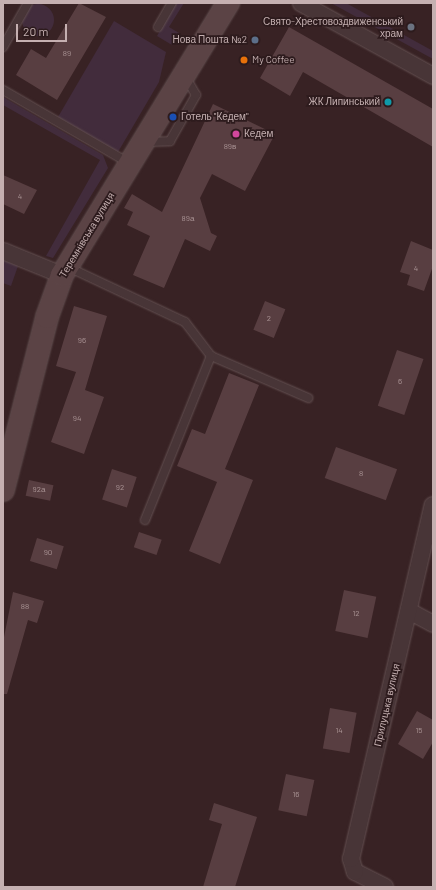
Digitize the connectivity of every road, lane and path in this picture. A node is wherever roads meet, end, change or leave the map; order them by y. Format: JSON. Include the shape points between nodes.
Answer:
{"nodes":[{"id":1,"x":28,"y":3,"type":"edge"},
{"id":2,"x":172,"y":3,"type":"edge"},
{"id":3,"x":228,"y":3,"type":"edge"},
{"id":4,"x":301,"y":3,"type":"edge"},
{"id":5,"x":158,"y":27,"type":"dead end"},
{"id":6,"x":3,"y":47,"type":"edge"},
{"id":7,"x":433,"y":76,"type":"edge"},
{"id":8,"x":3,"y":90,"type":"edge"},
{"id":9,"x":130,"y":163,"type":"junction"},
{"id":10,"x":3,"y":251,"type":"edge"},
{"id":11,"x":65,"y":271,"type":"junction"},
{"id":12,"x":212,"y":356,"type":"junction"},
{"id":13,"x":308,"y":398,"type":"dead end"},
{"id":14,"x":3,"y":490,"type":"edge"},
{"id":15,"x":433,"y":505,"type":"edge"},
{"id":16,"x":145,"y":520,"type":"dead end"},
{"id":17,"x":409,"y":611,"type":"junction"},
{"id":18,"x":433,"y":624,"type":"edge"},
{"id":19,"x":385,"y":887,"type":"edge"}],
"edges":[{"from":1,"to":6,"type":"lane"},
{"from":2,"to":5,"type":"lane"},
{"from":3,"to":9,"type":"street","name":"Теремнівська вулиця"},
{"from":4,"to":7,"type":"street"},
{"from":8,"to":9,"type":"lane"},
{"from":9,"to":11,"type":"street","name":"Теремнівська вулиця"},
{"from":10,"to":11,"type":"street"},
{"from":11,"to":12,"type":"lane","via":[[185,322]]},
{"from":11,"to":14,"type":"street","name":"Теремнівська вулиця","via":[[47,317]]},
{"from":12,"to":13,"type":"lane"},
{"from":12,"to":16,"type":"lane"},
{"from":15,"to":17,"type":"street","name":"Прилуцька вулиця"},
{"from":17,"to":18,"type":"street"},
{"from":17,"to":19,"type":"street","name":"Прилуцька вулиця","via":[[351,859],[355,872]]}]}
